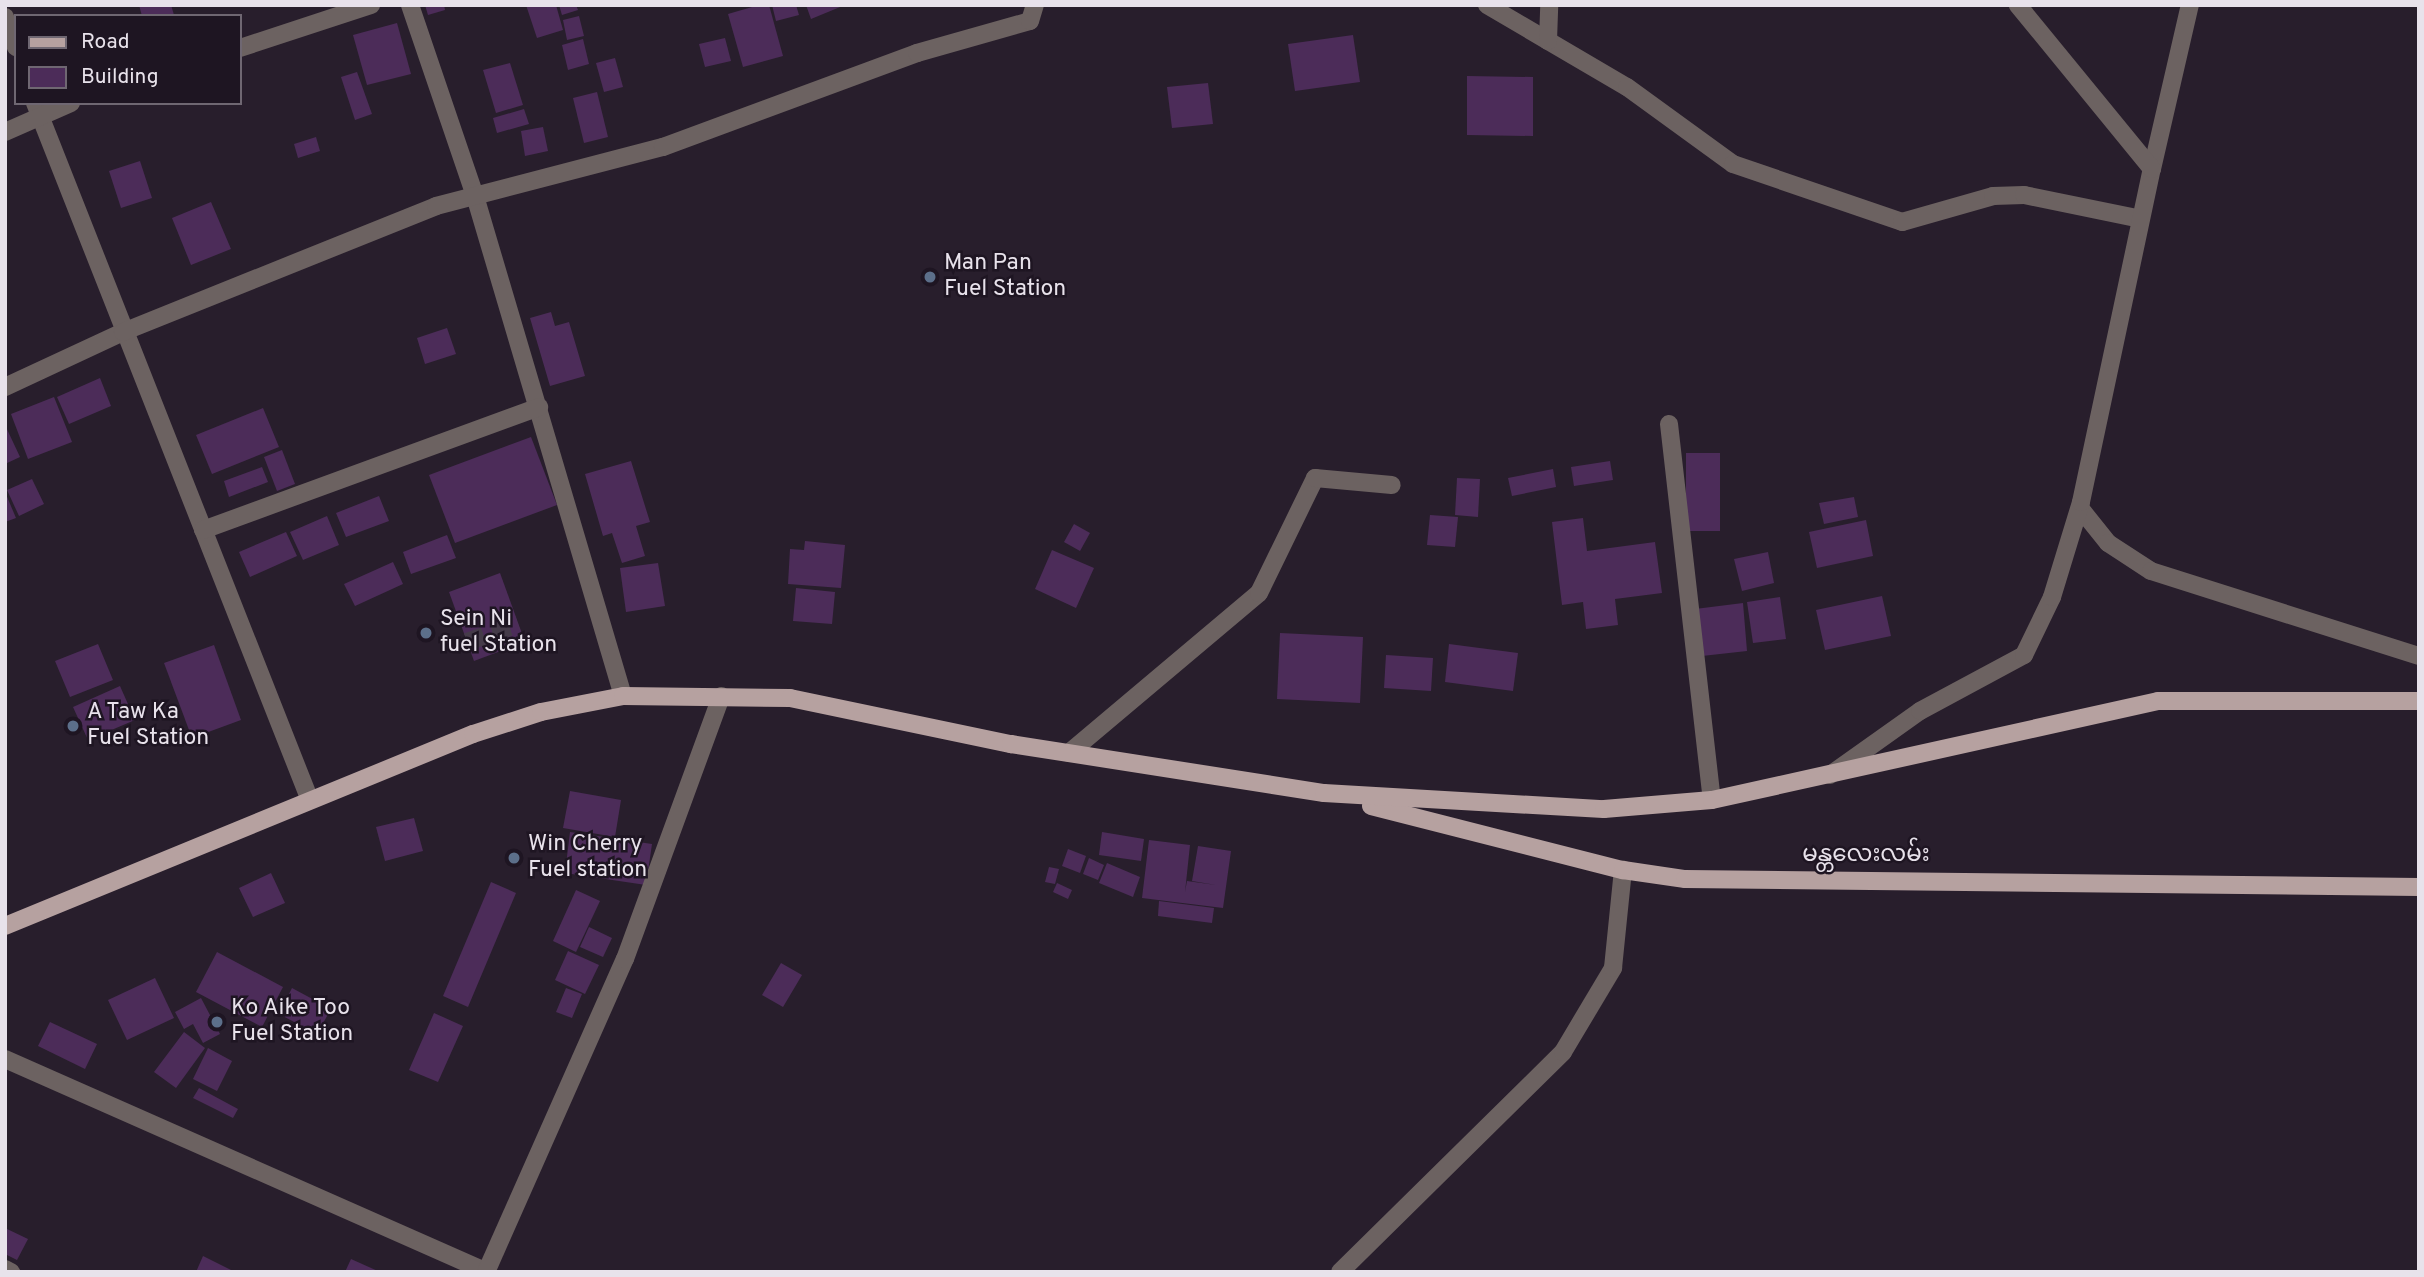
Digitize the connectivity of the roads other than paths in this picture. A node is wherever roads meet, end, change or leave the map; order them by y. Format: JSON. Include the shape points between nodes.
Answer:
{"nodes":[{"id":1,"x":371,"y":5,"type":"edge"},
{"id":2,"x":410,"y":5,"type":"edge"},
{"id":3,"x":1035,"y":5,"type":"edge"},
{"id":4,"x":1487,"y":5,"type":"edge"},
{"id":5,"x":1549,"y":5,"type":"edge"},
{"id":6,"x":2018,"y":5,"type":"edge"},
{"id":7,"x":2190,"y":5,"type":"edge"},
{"id":8,"x":5,"y":16,"type":"edge"},
{"id":9,"x":14,"y":41,"type":"edge"},
{"id":10,"x":1549,"y":41,"type":"junction"},
{"id":11,"x":242,"y":47,"type":"edge"},
{"id":12,"x":60,"y":105,"type":"edge"},
{"id":13,"x":37,"y":109,"type":"edge"},
{"id":14,"x":5,"y":132,"type":"edge"},
{"id":15,"x":2152,"y":169,"type":"junction"},
{"id":16,"x":475,"y":196,"type":"junction"},
{"id":17,"x":2141,"y":219,"type":"junction"},
{"id":18,"x":124,"y":332,"type":"junction"},
{"id":19,"x":5,"y":387,"type":"edge"},
{"id":20,"x":539,"y":407,"type":"junction"},
{"id":21,"x":1669,"y":424,"type":"dead end"},
{"id":22,"x":1392,"y":485,"type":"dead end"},
{"id":23,"x":2080,"y":508,"type":"junction"},
{"id":24,"x":203,"y":530,"type":"junction"},
{"id":25,"x":2419,"y":656,"type":"edge"},
{"id":26,"x":623,"y":696,"type":"junction"},
{"id":27,"x":722,"y":696,"type":"junction"},
{"id":28,"x":2419,"y":701,"type":"edge"},
{"id":29,"x":1069,"y":753,"type":"junction"},
{"id":30,"x":1830,"y":775,"type":"junction"},
{"id":31,"x":1324,"y":793,"type":"junction"},
{"id":32,"x":309,"y":798,"type":"junction"},
{"id":33,"x":1712,"y":800,"type":"junction"},
{"id":34,"x":1623,"y":870,"type":"junction"},
{"id":35,"x":2419,"y":887,"type":"edge"},
{"id":36,"x":5,"y":926,"type":"edge"},
{"id":37,"x":5,"y":1059,"type":"edge"},
{"id":38,"x":5,"y":1269,"type":"edge"},
{"id":39,"x":487,"y":1271,"type":"edge"},
{"id":40,"x":11,"y":1272,"type":"edge"},
{"id":41,"x":1340,"y":1272,"type":"edge"}],
"edges":[{"from":1,"to":11,"type":"street"},
{"from":2,"to":16,"type":"street"},
{"from":3,"to":16,"type":"street","via":[[1030,21],[917,53],[663,147]]},
{"from":4,"to":10,"type":"street"},
{"from":5,"to":10,"type":"street"},
{"from":6,"to":15,"type":"street"},
{"from":7,"to":15,"type":"street"},
{"from":8,"to":9,"type":"street"},
{"from":10,"to":17,"type":"street","via":[[1627,87],[1733,164],[1902,222],[1993,196],[2024,195]]},
{"from":12,"to":13,"type":"street"},
{"from":13,"to":14,"type":"street"},
{"from":13,"to":18,"type":"street"},
{"from":15,"to":17,"type":"street"},
{"from":16,"to":18,"type":"street","via":[[436,205]]},
{"from":16,"to":20,"type":"street"},
{"from":17,"to":23,"type":"street"},
{"from":18,"to":19,"type":"street"},
{"from":18,"to":24,"type":"street"},
{"from":20,"to":24,"type":"street"},
{"from":20,"to":26,"type":"street"},
{"from":21,"to":33,"type":"street"},
{"from":22,"to":29,"type":"street","via":[[1315,478],[1259,593]]},
{"from":23,"to":25,"type":"street","via":[[2108,543],[2151,571]]},
{"from":23,"to":30,"type":"street","via":[[2052,597],[2024,655],[1920,710]]},
{"from":24,"to":32,"type":"street"},
{"from":26,"to":27,"type":"main road"},
{"from":26,"to":32,"type":"main road","via":[[541,712]]},
{"from":27,"to":29,"type":"main road","via":[[790,698]]},
{"from":27,"to":39,"type":"street","via":[[625,959]]},
{"from":28,"to":30,"type":"main road","via":[[2158,701]]},
{"from":29,"to":31,"type":"main road"},
{"from":30,"to":33,"type":"main road"},
{"from":31,"to":33,"type":"main road","via":[[1604,809]]},
{"from":31,"to":34,"type":"main road","name":"မန္တလေးလမ်း"},
{"from":32,"to":36,"type":"main road"},
{"from":34,"to":35,"type":"main road","name":"မန္တလေးလမ်း","via":[[1685,879]]},
{"from":34,"to":41,"type":"street","via":[[1613,968],[1563,1052]]},
{"from":37,"to":39,"type":"street"},
{"from":38,"to":40,"type":"street"}]}
